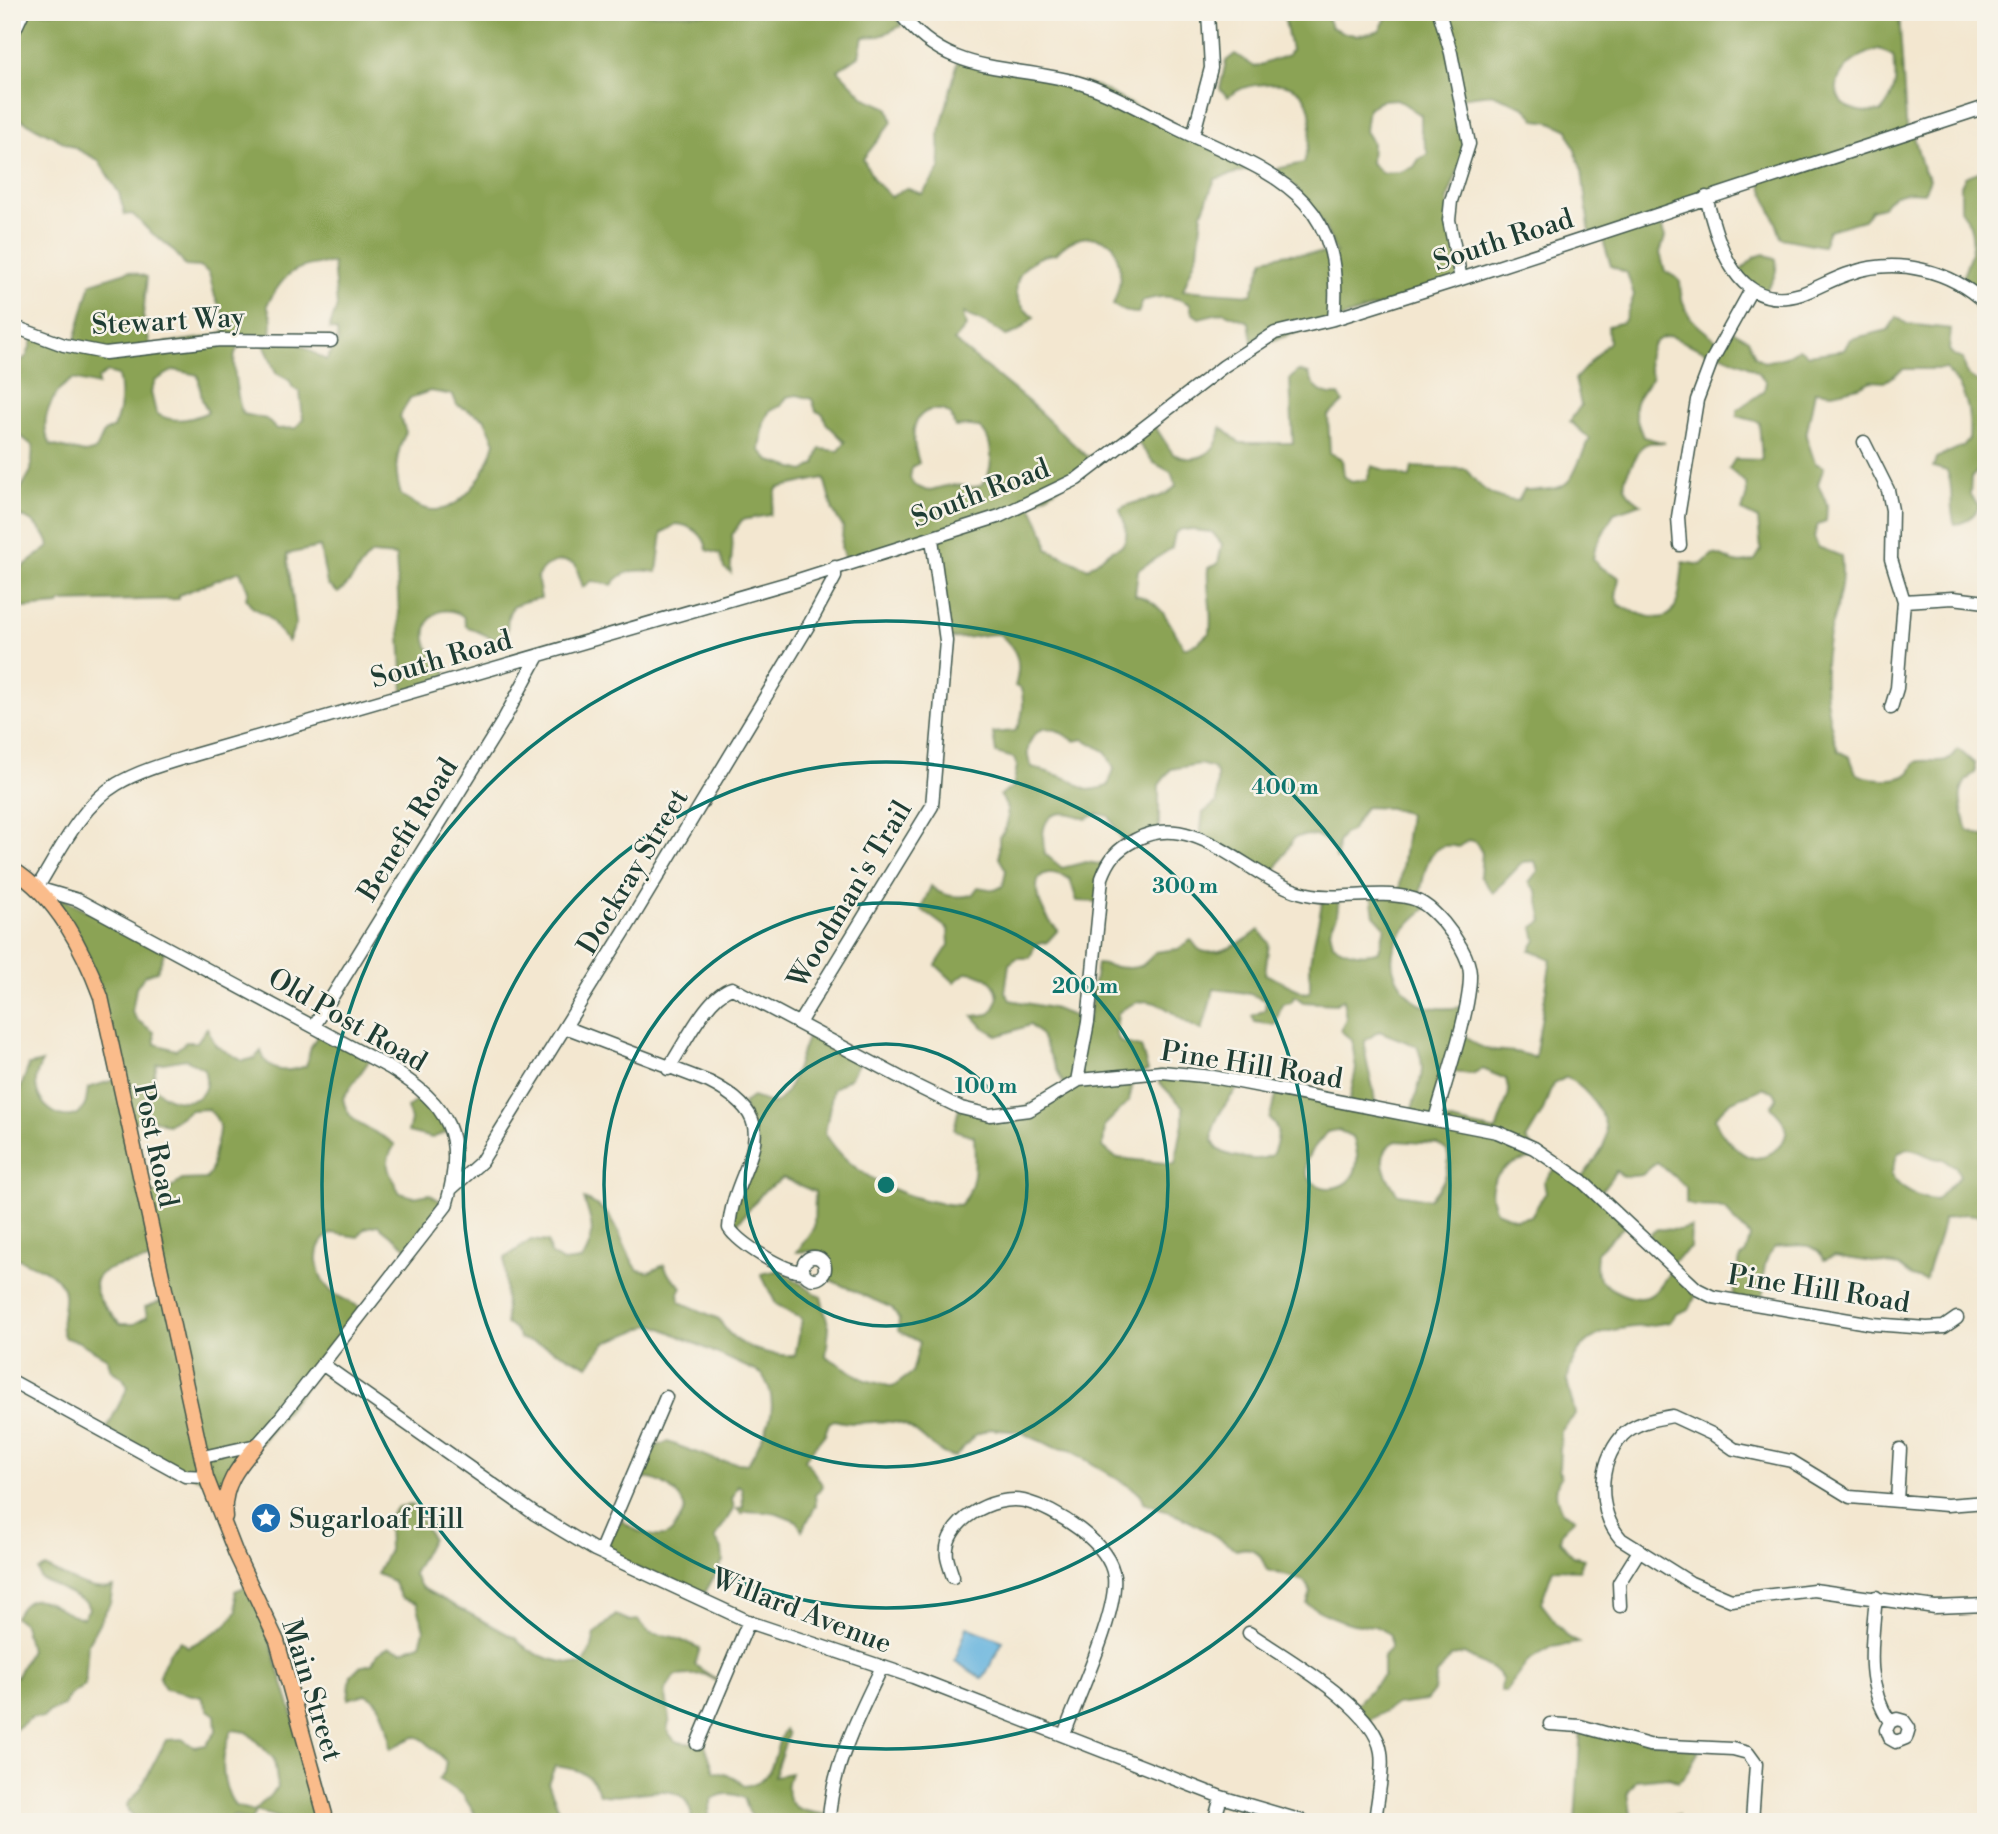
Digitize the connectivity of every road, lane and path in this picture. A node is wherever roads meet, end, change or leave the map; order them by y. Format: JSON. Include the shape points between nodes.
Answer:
{"nodes":[{"id":1,"x":23,"y":12,"type":"edge"},
{"id":2,"x":898,"y":12,"type":"edge"},
{"id":3,"x":1208,"y":12,"type":"edge"},
{"id":4,"x":1438,"y":12,"type":"edge"},
{"id":5,"x":12,"y":36,"type":"edge"},
{"id":6,"x":1986,"y":107,"type":"edge"},
{"id":7,"x":1193,"y":136,"type":"junction"},
{"id":8,"x":1706,"y":197,"type":"junction"},
{"id":9,"x":1461,"y":279,"type":"junction"},
{"id":10,"x":1751,"y":290,"type":"junction"},
{"id":11,"x":1986,"y":304,"type":"edge"},
{"id":12,"x":1334,"y":319,"type":"junction"},
{"id":13,"x":12,"y":326,"type":"edge"},
{"id":14,"x":331,"y":341,"type":"dead end"},
{"id":15,"x":1864,"y":442,"type":"dead end"},
{"id":16,"x":932,"y":539,"type":"junction"},
{"id":17,"x":1680,"y":545,"type":"dead end"},
{"id":18,"x":835,"y":568,"type":"junction"},
{"id":19,"x":1905,"y":601,"type":"junction"},
{"id":20,"x":1986,"y":601,"type":"edge"},
{"id":21,"x":538,"y":656,"type":"junction"},
{"id":22,"x":1891,"y":708,"type":"dead end"},
{"id":23,"x":12,"y":869,"type":"edge"},
{"id":24,"x":37,"y":888,"type":"junction"},
{"id":25,"x":799,"y":1023,"type":"junction"},
{"id":26,"x":314,"y":1026,"type":"junction"},
{"id":27,"x":565,"y":1027,"type":"junction"},
{"id":28,"x":668,"y":1069,"type":"junction"},
{"id":29,"x":1077,"y":1081,"type":"junction"},
{"id":30,"x":1435,"y":1119,"type":"junction"},
{"id":31,"x":451,"y":1189,"type":"junction"},
{"id":32,"x":804,"y":1272,"type":"dead end"},
{"id":33,"x":1957,"y":1318,"type":"dead end"},
{"id":34,"x":322,"y":1364,"type":"junction"},
{"id":35,"x":12,"y":1381,"type":"edge"},
{"id":36,"x":666,"y":1397,"type":"dead end"},
{"id":37,"x":257,"y":1445,"type":"junction"},
{"id":38,"x":1900,"y":1449,"type":"dead end"},
{"id":39,"x":202,"y":1457,"type":"junction"},
{"id":40,"x":206,"y":1477,"type":"junction"},
{"id":41,"x":1897,"y":1501,"type":"junction"},
{"id":42,"x":1986,"y":1503,"type":"edge"},
{"id":43,"x":225,"y":1529,"type":"junction"},
{"id":44,"x":1639,"y":1550,"type":"junction"},
{"id":45,"x":600,"y":1552,"type":"junction"},
{"id":46,"x":954,"y":1577,"type":"dead end"},
{"id":47,"x":1876,"y":1597,"type":"junction"},
{"id":48,"x":1986,"y":1605,"type":"edge"},
{"id":49,"x":1620,"y":1606,"type":"dead end"},
{"id":50,"x":749,"y":1621,"type":"junction"},
{"id":51,"x":1249,"y":1633,"type":"dead end"},
{"id":52,"x":882,"y":1667,"type":"junction"},
{"id":53,"x":1890,"y":1722,"type":"dead end"},
{"id":54,"x":1550,"y":1724,"type":"dead end"},
{"id":55,"x":1064,"y":1735,"type":"junction"},
{"id":56,"x":697,"y":1744,"type":"dead end"},
{"id":57,"x":1221,"y":1797,"type":"junction"},
{"id":58,"x":327,"y":1822,"type":"edge"},
{"id":59,"x":829,"y":1822,"type":"edge"},
{"id":60,"x":1214,"y":1822,"type":"edge"},
{"id":61,"x":1306,"y":1822,"type":"edge"},
{"id":62,"x":1375,"y":1822,"type":"edge"},
{"id":63,"x":1752,"y":1822,"type":"edge"}],
"edges":[{"from":1,"to":5,"type":"street"},
{"from":2,"to":7,"type":"street","via":[[933,48],[959,60],[1077,83]]},
{"from":3,"to":7,"type":"street","via":[[1211,68]]},
{"from":4,"to":9,"type":"street","via":[[1469,144],[1449,220]]},
{"from":6,"to":8,"type":"street","name":"South Road"},
{"from":7,"to":12,"type":"street","via":[[1264,171],[1305,200],[1328,238],[1335,260]]},
{"from":8,"to":9,"type":"street","name":"South Road"},
{"from":8,"to":10,"type":"street","via":[[1721,251]]},
{"from":9,"to":12,"type":"street","name":"South Road"},
{"from":10,"to":11,"type":"street","via":[[1778,297],[1799,294],[1853,272],[1898,265],[1939,275]]},
{"from":10,"to":17,"type":"street","via":[[1712,360],[1697,400],[1678,517]]},
{"from":12,"to":16,"type":"street","name":"South Road","via":[[1261,340],[1076,480],[1026,506]]},
{"from":13,"to":14,"type":"street","name":"Stewart Way","via":[[64,345],[105,353],[220,340]]},
{"from":15,"to":19,"type":"street","via":[[1888,491],[1891,559]]},
{"from":16,"to":18,"type":"street","name":"South Road"},
{"from":16,"to":25,"type":"street","name":"Woodman's Trail","via":[[946,641],[932,806]]},
{"from":18,"to":21,"type":"street","name":"South Road"},
{"from":18,"to":27,"type":"street","name":"Dockray Street","via":[[835,577],[777,679]]},
{"from":19,"to":20,"type":"street"},
{"from":19,"to":22,"type":"street"},
{"from":21,"to":24,"type":"street","name":"South Road","via":[[144,771],[114,785],[89,808]]},
{"from":21,"to":26,"type":"street","name":"Benefit Road","via":[[503,721]]},
{"from":23,"to":24,"type":"main road","name":"Post Road"},
{"from":24,"to":26,"type":"street","name":"Old Post Road","via":[[78,900]]},
{"from":24,"to":39,"type":"main road","name":"Post Road","via":[[88,961],[101,997]]},
{"from":25,"to":28,"type":"street","name":"Pine Hill Road","via":[[732,988],[722,991]]},
{"from":25,"to":29,"type":"street","name":"Pine Hill Road","via":[[961,1108],[990,1115],[1029,1110]]},
{"from":26,"to":31,"type":"street","name":"Old Post Road","via":[[418,1085],[432,1100],[442,1112],[454,1146]]},
{"from":27,"to":28,"type":"street"},
{"from":27,"to":31,"type":"street","name":"Dockray Street","via":[[481,1161]]},
{"from":28,"to":32,"type":"street","via":[[709,1082],[743,1105],[755,1128],[756,1147],[736,1195],[729,1228],[752,1249],[795,1272]]},
{"from":29,"to":30,"type":"street","name":"Pine Hill Road","via":[[1142,1072],[1187,1074]]},
{"from":29,"to":30,"type":"street","via":[[1088,1021],[1102,878],[1110,857],[1122,846],[1157,831],[1175,831],[1296,891],[1330,897],[1391,894],[1414,898],[1448,927],[1470,972]]},
{"from":30,"to":33,"type":"street","name":"Pine Hill Road","via":[[1497,1132],[1534,1147],[1582,1181],[1698,1289],[1713,1297],[1887,1325],[1944,1327]]},
{"from":31,"to":34,"type":"street","name":"Old Post Road","via":[[432,1226]]},
{"from":34,"to":37,"type":"street","name":"Old Post Road"},
{"from":34,"to":45,"type":"street","name":"Willard Avenue","via":[[535,1514]]},
{"from":35,"to":40,"type":"street","via":[[186,1476]]},
{"from":36,"to":45,"type":"street"},
{"from":37,"to":39,"type":"street"},
{"from":37,"to":43,"type":"main road","via":[[226,1491]]},
{"from":38,"to":41,"type":"street"},
{"from":39,"to":40,"type":"main road","name":"Main Street"},
{"from":40,"to":43,"type":"main road","name":"Main Street"},
{"from":41,"to":42,"type":"street"},
{"from":41,"to":44,"type":"street","via":[[1850,1497],[1791,1461],[1734,1449],[1673,1416],[1637,1425],[1623,1436],[1605,1473],[1602,1492],[1610,1527]]},
{"from":43,"to":58,"type":"main road","name":"Main Street","via":[[277,1641]]},
{"from":44,"to":47,"type":"street","via":[[1690,1583],[1731,1600],[1799,1590]]},
{"from":44,"to":49,"type":"street","via":[[1619,1583]]},
{"from":45,"to":50,"type":"street","name":"Willard Avenue"},
{"from":46,"to":55,"type":"street","via":[[946,1555],[950,1541],[974,1510],[989,1503],[1025,1501],[1098,1543],[1111,1562],[1114,1591]]},
{"from":47,"to":48,"type":"street","via":[[1936,1606]]},
{"from":47,"to":53,"type":"street","via":[[1870,1669],[1873,1689]]},
{"from":50,"to":52,"type":"street","name":"Willard Avenue"},
{"from":50,"to":56,"type":"street"},
{"from":51,"to":62,"type":"street","via":[[1354,1709],[1375,1735],[1382,1753]]},
{"from":52,"to":55,"type":"street","name":"Willard Avenue"},
{"from":52,"to":59,"type":"street","via":[[830,1793]]},
{"from":54,"to":63,"type":"street","via":[[1580,1726],[1649,1745],[1748,1753],[1756,1764]]},
{"from":55,"to":57,"type":"street","name":"Willard Avenue"},
{"from":57,"to":60,"type":"street"},
{"from":57,"to":61,"type":"street","name":"Willard Avenue"}]}
